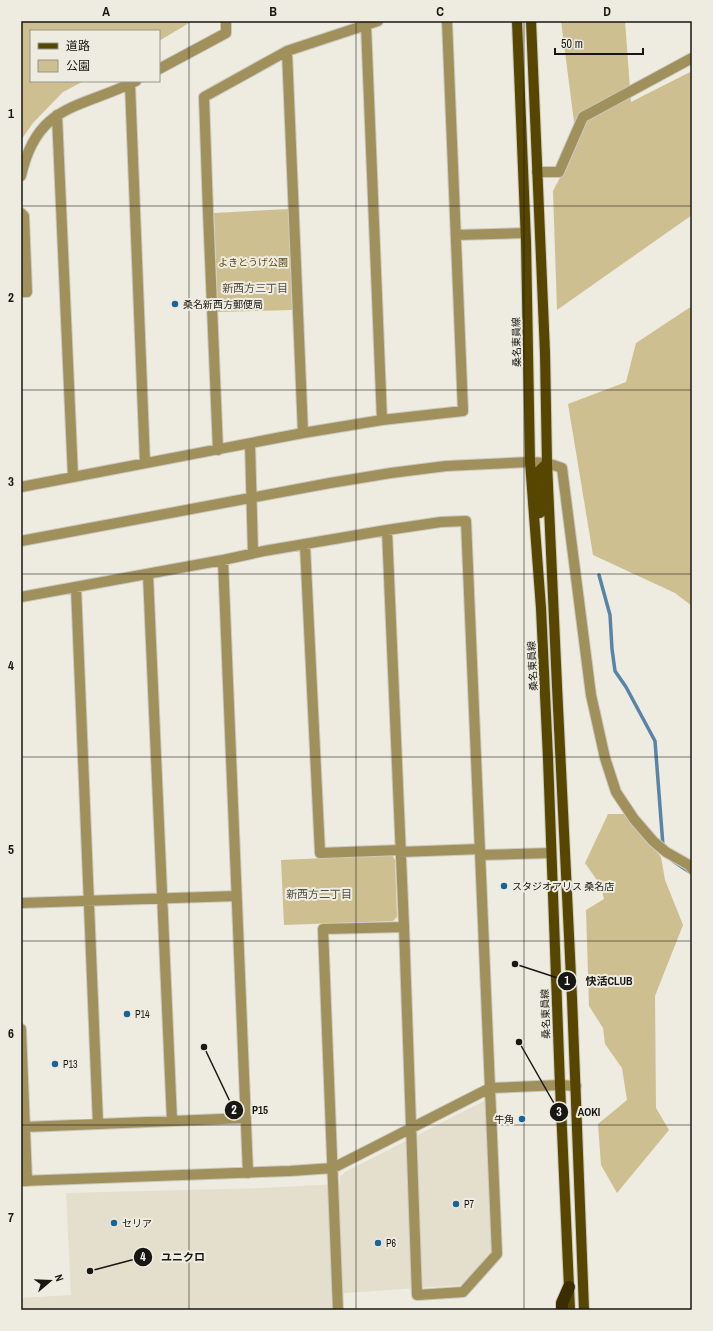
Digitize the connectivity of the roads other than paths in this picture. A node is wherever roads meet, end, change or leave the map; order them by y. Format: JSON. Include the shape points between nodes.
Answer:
{"nodes":[{"id":1,"x":226,"y":21,"type":"edge"},
{"id":2,"x":378,"y":21,"type":"edge"},
{"id":3,"x":447,"y":21,"type":"edge"},
{"id":4,"x":517,"y":21,"type":"edge"},
{"id":5,"x":531,"y":21,"type":"edge"},
{"id":6,"x":366,"y":25,"type":"junction"},
{"id":7,"x":287,"y":51,"type":"junction"},
{"id":8,"x":692,"y":58,"type":"edge"},
{"id":9,"x":160,"y":68,"type":"edge"},
{"id":10,"x":133,"y":83,"type":"edge"},
{"id":11,"x":57,"y":115,"type":"junction"},
{"id":12,"x":537,"y":172,"type":"junction"},
{"id":13,"x":21,"y":176,"type":"edge"},
{"id":14,"x":21,"y":213,"type":"edge"},
{"id":15,"x":525,"y":233,"type":"junction"},
{"id":16,"x":456,"y":235,"type":"junction"},
{"id":17,"x":21,"y":292,"type":"edge"},
{"id":18,"x":545,"y":353,"type":"junction"},
{"id":19,"x":382,"y":420,"type":"junction"},
{"id":20,"x":303,"y":433,"type":"junction"},
{"id":21,"x":250,"y":444,"type":"junction"},
{"id":22,"x":218,"y":450,"type":"junction"},
{"id":23,"x":530,"y":462,"type":"junction"},
{"id":24,"x":145,"y":463,"type":"junction"},
{"id":25,"x":547,"y":463,"type":"junction"},
{"id":26,"x":73,"y":476,"type":"junction"},
{"id":27,"x":21,"y":487,"type":"edge"},
{"id":28,"x":253,"y":498,"type":"junction"},
{"id":29,"x":386,"y":530,"type":"junction"},
{"id":30,"x":21,"y":541,"type":"edge"},
{"id":31,"x":305,"y":544,"type":"junction"},
{"id":32,"x":253,"y":553,"type":"junction"},
{"id":33,"x":223,"y":560,"type":"junction"},
{"id":34,"x":148,"y":574,"type":"junction"},
{"id":35,"x":76,"y":587,"type":"junction"},
{"id":36,"x":21,"y":598,"type":"edge"},
{"id":37,"x":541,"y":608,"type":"junction"},
{"id":38,"x":400,"y":851,"type":"junction"},
{"id":39,"x":481,"y":852,"type":"junction"},
{"id":40,"x":551,"y":853,"type":"junction"},
{"id":41,"x":692,"y":869,"type":"edge"},
{"id":42,"x":236,"y":896,"type":"junction"},
{"id":43,"x":163,"y":898,"type":"junction"},
{"id":44,"x":89,"y":901,"type":"junction"},
{"id":45,"x":21,"y":903,"type":"edge"},
{"id":46,"x":404,"y":927,"type":"junction"},
{"id":47,"x":572,"y":998,"type":"junction"},
{"id":48,"x":21,"y":1030,"type":"edge"},
{"id":49,"x":560,"y":1085,"type":"junction"},
{"id":50,"x":576,"y":1086,"type":"junction"},
{"id":51,"x":490,"y":1088,"type":"junction"},
{"id":52,"x":246,"y":1118,"type":"junction"},
{"id":53,"x":172,"y":1121,"type":"junction"},
{"id":54,"x":98,"y":1124,"type":"junction"},
{"id":55,"x":25,"y":1127,"type":"junction"},
{"id":56,"x":411,"y":1128,"type":"junction"},
{"id":57,"x":333,"y":1168,"type":"junction"},
{"id":58,"x":248,"y":1173,"type":"junction"},
{"id":59,"x":24,"y":1181,"type":"edge"},
{"id":60,"x":569,"y":1287,"type":"joint"},
{"id":61,"x":566,"y":1306,"type":"edge"},
{"id":62,"x":584,"y":1306,"type":"edge"},
{"id":63,"x":338,"y":1310,"type":"edge"}],
"edges":[{"from":1,"to":9,"type":"street","via":[[226,33]]},
{"from":2,"to":6,"type":"street"},
{"from":3,"to":16,"type":"street"},
{"from":4,"to":15,"type":"main road","name":"桑名東員線"},
{"from":5,"to":12,"type":"main road"},
{"from":6,"to":7,"type":"street"},
{"from":6,"to":19,"type":"street"},
{"from":7,"to":20,"type":"street"},
{"from":7,"to":22,"type":"street","via":[[204,97]]},
{"from":8,"to":12,"type":"street","via":[[583,117],[559,172]]},
{"from":10,"to":11,"type":"street"},
{"from":10,"to":24,"type":"street"},
{"from":11,"to":13,"type":"street","via":[[44,126],[32,143]]},
{"from":11,"to":26,"type":"street"},
{"from":12,"to":18,"type":"main road"},
{"from":14,"to":17,"type":"street","via":[[24,216],[27,292]]},
{"from":15,"to":16,"type":"street"},
{"from":15,"to":23,"type":"main road","name":"桑名東員線"},
{"from":16,"to":19,"type":"street","via":[[463,411]]},
{"from":18,"to":23,"type":"main road","via":[[539,370],[543,452],[538,462]]},
{"from":18,"to":25,"type":"main road"},
{"from":19,"to":20,"type":"street"},
{"from":20,"to":21,"type":"street"},
{"from":21,"to":22,"type":"street"},
{"from":21,"to":28,"type":"street"},
{"from":22,"to":24,"type":"street"},
{"from":23,"to":25,"type":"street"},
{"from":23,"to":28,"type":"street","via":[[446,466],[391,473]]},
{"from":23,"to":37,"type":"main road","name":"桑名東員線"},
{"from":24,"to":26,"type":"street"},
{"from":25,"to":37,"type":"main road","via":[[538,475],[544,577]]},
{"from":25,"to":41,"type":"street","via":[[562,468],[591,695],[605,758],[616,792],[653,841]]},
{"from":25,"to":47,"type":"main road"},
{"from":26,"to":27,"type":"street"},
{"from":28,"to":30,"type":"street"},
{"from":28,"to":32,"type":"street"},
{"from":29,"to":31,"type":"street"},
{"from":29,"to":38,"type":"street"},
{"from":29,"to":39,"type":"street","via":[[466,521]]},
{"from":31,"to":32,"type":"street"},
{"from":31,"to":38,"type":"street","via":[[320,853]]},
{"from":32,"to":33,"type":"street"},
{"from":33,"to":34,"type":"street"},
{"from":33,"to":42,"type":"street"},
{"from":34,"to":35,"type":"street"},
{"from":34,"to":43,"type":"street"},
{"from":35,"to":36,"type":"street"},
{"from":35,"to":44,"type":"street"},
{"from":37,"to":40,"type":"main road","name":"桑名東員線"},
{"from":38,"to":39,"type":"street"},
{"from":38,"to":46,"type":"street"},
{"from":39,"to":40,"type":"street"},
{"from":39,"to":51,"type":"street"},
{"from":40,"to":49,"type":"main road","name":"桑名東員線"},
{"from":42,"to":43,"type":"street"},
{"from":42,"to":52,"type":"street"},
{"from":43,"to":44,"type":"street"},
{"from":43,"to":53,"type":"street"},
{"from":44,"to":45,"type":"street"},
{"from":44,"to":54,"type":"street"},
{"from":46,"to":56,"type":"street"},
{"from":46,"to":57,"type":"street","via":[[323,929]]},
{"from":47,"to":49,"type":"main road","via":[[568,1018],[570,1078]]},
{"from":47,"to":50,"type":"main road"},
{"from":48,"to":55,"type":"street"},
{"from":49,"to":50,"type":"street"},
{"from":49,"to":51,"type":"street"},
{"from":49,"to":60,"type":"main road","name":"桑名東員線"},
{"from":50,"to":62,"type":"main road"},
{"from":51,"to":56,"type":"street"},
{"from":51,"to":56,"type":"street","via":[[497,1254],[463,1292],[417,1296]]},
{"from":52,"to":53,"type":"street"},
{"from":52,"to":58,"type":"street"},
{"from":53,"to":54,"type":"street"},
{"from":54,"to":55,"type":"street"},
{"from":55,"to":59,"type":"street"},
{"from":56,"to":57,"type":"street"},
{"from":57,"to":58,"type":"street"},
{"from":57,"to":63,"type":"street"},
{"from":58,"to":59,"type":"street"},
{"from":60,"to":61,"type":"highway"}]}
